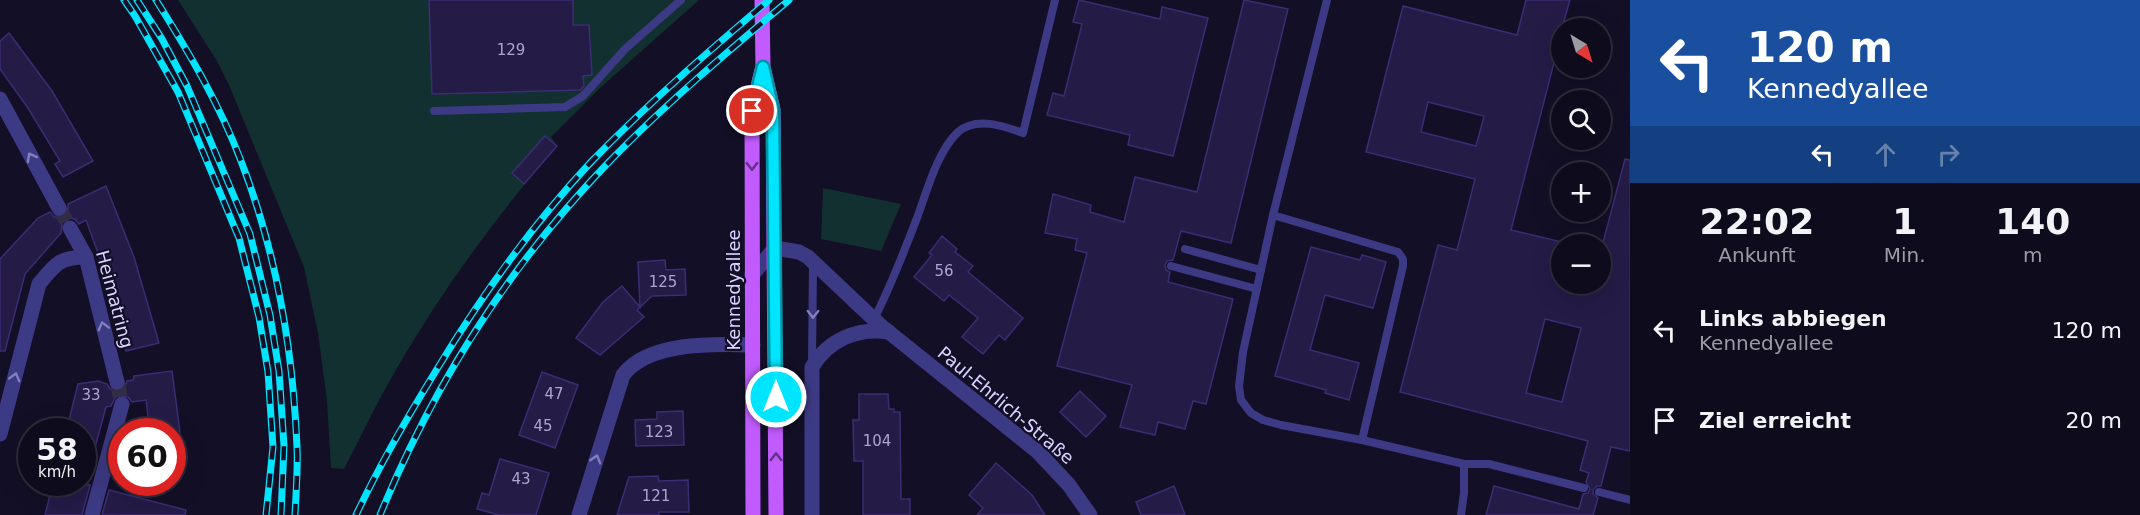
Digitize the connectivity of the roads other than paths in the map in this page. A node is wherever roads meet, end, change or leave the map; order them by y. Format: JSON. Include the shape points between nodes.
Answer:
{"nodes":[{"id":1,"x":681,"y":0,"type":"edge"},
{"id":2,"x":762,"y":0,"type":"edge"},
{"id":3,"x":1055,"y":0,"type":"edge"},
{"id":4,"x":1327,"y":0,"type":"edge"},
{"id":5,"x":763,"y":67,"type":"junction"},
{"id":6,"x":0,"y":99,"type":"edge"},
{"id":7,"x":434,"y":111,"type":"dead end"},
{"id":8,"x":59,"y":208,"type":"tunnel mouth"},
{"id":9,"x":1273,"y":215,"type":"junction"},
{"id":10,"x":70,"y":228,"type":"tunnel mouth"},
{"id":11,"x":775,"y":248,"type":"junction"},
{"id":12,"x":1185,"y":249,"type":"dead end"},
{"id":13,"x":86,"y":257,"type":"junction"},
{"id":14,"x":813,"y":261,"type":"junction"},
{"id":15,"x":1171,"y":266,"type":"dead end"},
{"id":16,"x":1261,"y":270,"type":"junction"},
{"id":17,"x":752,"y":275,"type":"junction"},
{"id":18,"x":1257,"y":289,"type":"junction"},
{"id":19,"x":874,"y":319,"type":"junction"},
{"id":20,"x":889,"y":332,"type":"junction"},
{"id":21,"x":753,"y":345,"type":"junction"},
{"id":22,"x":812,"y":367,"type":"junction"},
{"id":23,"x":117,"y":382,"type":"tunnel mouth"},
{"id":24,"x":122,"y":404,"type":"tunnel mouth"},
{"id":25,"x":0,"y":434,"type":"edge"},
{"id":26,"x":1362,"y":440,"type":"junction"},
{"id":27,"x":1464,"y":464,"type":"junction"},
{"id":28,"x":1584,"y":488,"type":"dead end"},
{"id":29,"x":1599,"y":492,"type":"dead end"},
{"id":30,"x":1630,"y":500,"type":"edge"},
{"id":31,"x":92,"y":515,"type":"edge"},
{"id":32,"x":579,"y":515,"type":"edge"},
{"id":33,"x":753,"y":515,"type":"edge"},
{"id":34,"x":776,"y":515,"type":"edge"},
{"id":35,"x":812,"y":515,"type":"edge"},
{"id":36,"x":1090,"y":515,"type":"edge"},
{"id":37,"x":1461,"y":515,"type":"edge"}],
"edges":[{"from":1,"to":7,"type":"lane","via":[[625,49],[583,96],[565,107]]},
{"from":2,"to":5,"type":"main road","name":"Kennedyallee"},
{"from":3,"to":19,"type":"lane","via":[[1023,133],[977,123],[959,131],[939,158],[898,268]]},
{"from":4,"to":9,"type":"lane"},
{"from":5,"to":11,"type":"main road","name":"Kennedyallee","via":[[773,110]]},
{"from":5,"to":17,"type":"main road","name":"Kennedyallee","one_way":true,"via":[[752,111]]},
{"from":8,"to":6,"type":"street","one_way":true},
{"from":9,"to":16,"type":"lane"},
{"from":9,"to":26,"type":"lane","via":[[1398,252],[1403,259]]},
{"from":10,"to":13,"type":"street","name":"Heimatring"},
{"from":11,"to":14,"type":"street","name":"Paul-Ehrlich-Straße","via":[[801,253]]},
{"from":11,"to":17,"type":"street"},
{"from":34,"to":11,"type":"main road","name":"Kennedyallee","one_way":true},
{"from":12,"to":16,"type":"lane"},
{"from":23,"to":13,"type":"street","name":"Heimatring","one_way":true},
{"from":25,"to":13,"type":"street","one_way":true,"via":[[39,284],[54,264],[69,257]]},
{"from":14,"to":19,"type":"street","name":"Paul-Ehrlich-Straße"},
{"from":14,"to":22,"type":"lane","one_way":true},
{"from":15,"to":18,"type":"lane"},
{"from":16,"to":18,"type":"lane"},
{"from":17,"to":21,"type":"main road","name":"Kennedyallee"},
{"from":18,"to":26,"type":"lane","via":[[1243,352],[1241,400],[1263,420]]},
{"from":19,"to":20,"type":"street","name":"Paul-Ehrlich-Straße"},
{"from":20,"to":22,"type":"street","via":[[860,333],[837,341]]},
{"from":20,"to":36,"type":"street","name":"Paul-Ehrlich-Straße","via":[[1033,448],[1060,474]]},
{"from":32,"to":21,"type":"street","one_way":true,"via":[[623,375],[629,367],[668,350]]},
{"from":21,"to":33,"type":"main road","name":"Kennedyallee"},
{"from":22,"to":35,"type":"street"},
{"from":24,"to":31,"type":"street"},
{"from":26,"to":27,"type":"lane"},
{"from":27,"to":28,"type":"lane","via":[[1489,464]]},
{"from":27,"to":37,"type":"lane"},
{"from":29,"to":30,"type":"lane"}]}
